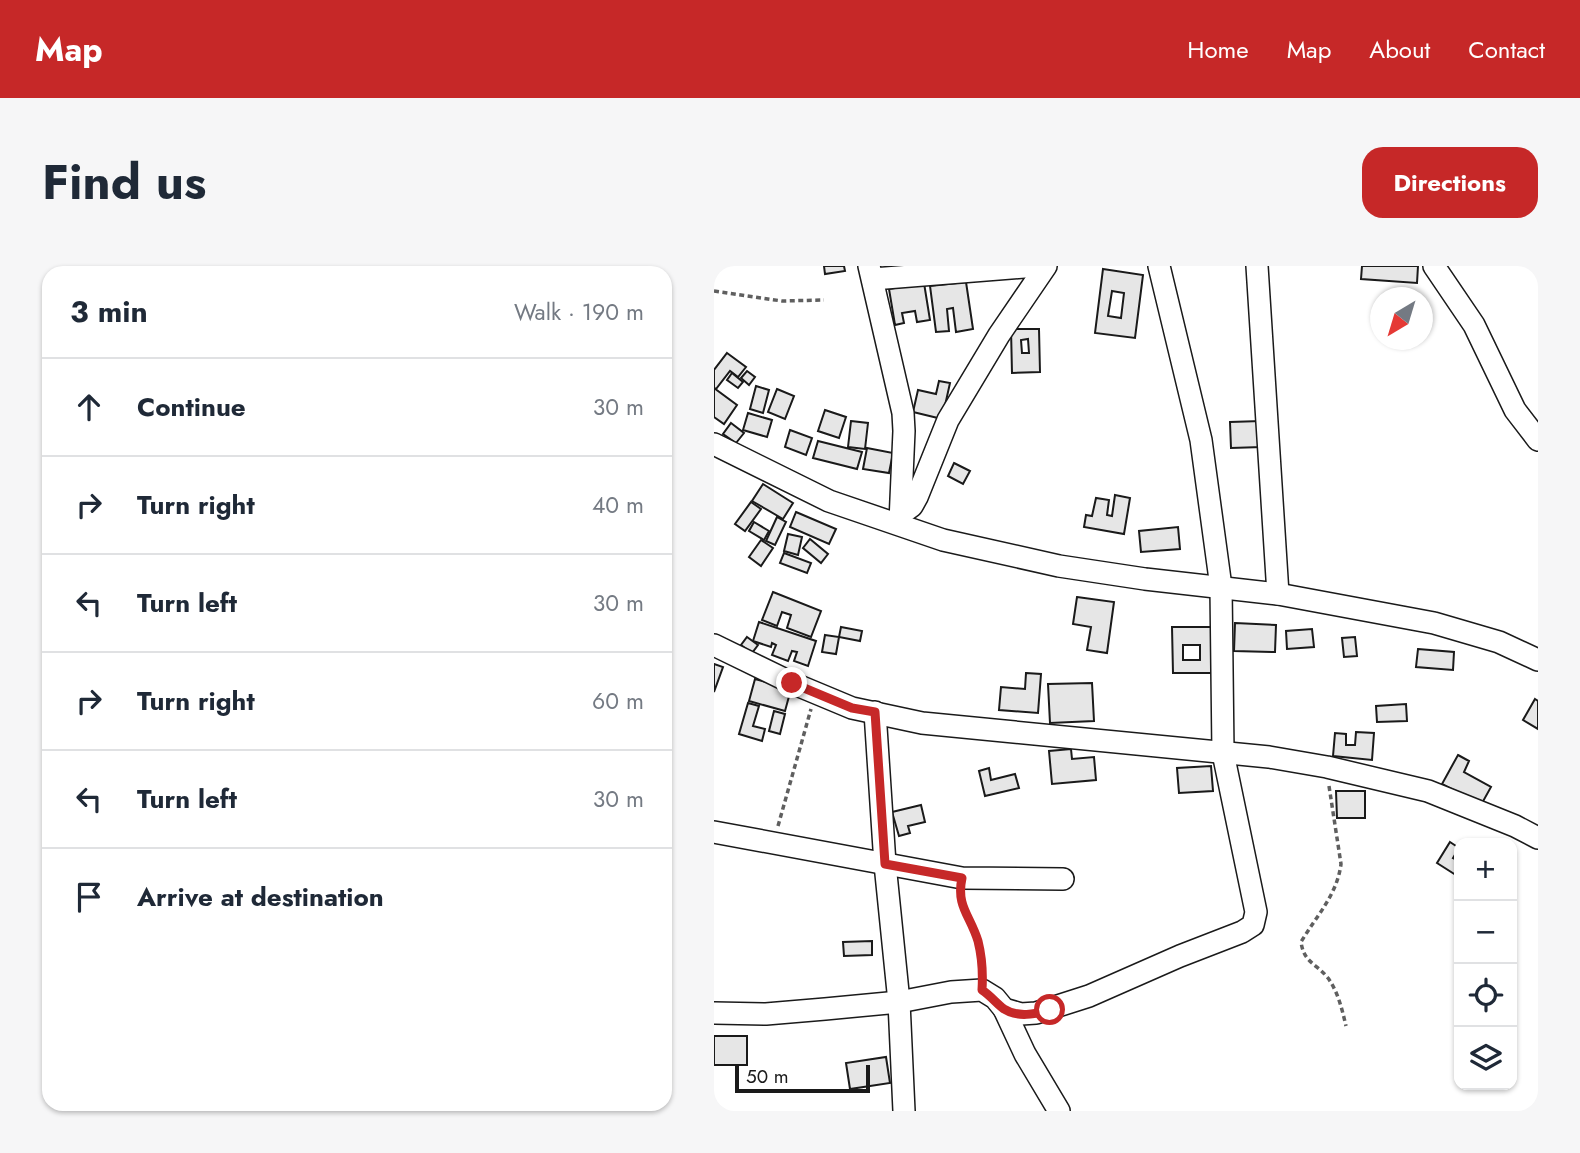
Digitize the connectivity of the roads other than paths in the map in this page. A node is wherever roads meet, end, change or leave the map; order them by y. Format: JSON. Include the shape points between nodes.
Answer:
{"nodes":[{"id":1,"x":1036,"y":266,"type":"edge"},
{"id":2,"x":1046,"y":266,"type":"edge"},
{"id":3,"x":1159,"y":266,"type":"edge"},
{"id":4,"x":1257,"y":266,"type":"edge"},
{"id":5,"x":1434,"y":266,"type":"edge"},
{"id":6,"x":871,"y":273,"type":"edge"},
{"id":7,"x":1538,"y":440,"type":"edge"},
{"id":8,"x":714,"y":444,"type":"edge"},
{"id":9,"x":901,"y":519,"type":"junction"},
{"id":10,"x":1221,"y":587,"type":"junction"},
{"id":11,"x":1278,"y":594,"type":"junction"},
{"id":12,"x":714,"y":645,"type":"edge"},
{"id":13,"x":1538,"y":660,"type":"edge"},
{"id":14,"x":875,"y":712,"type":"junction"},
{"id":15,"x":1223,"y":753,"type":"junction"},
{"id":16,"x":714,"y":831,"type":"edge"},
{"id":17,"x":1538,"y":838,"type":"edge"},
{"id":18,"x":885,"y":864,"type":"junction"},
{"id":19,"x":1063,"y":879,"type":"dead end"},
{"id":20,"x":899,"y":1002,"type":"junction"},
{"id":21,"x":1004,"y":1009,"type":"junction"},
{"id":22,"x":714,"y":1013,"type":"edge"},
{"id":23,"x":904,"y":1111,"type":"edge"},
{"id":24,"x":1059,"y":1111,"type":"edge"}],
"edges":[{"from":1,"to":6,"type":"street"},
{"from":2,"to":9,"type":"street","via":[[948,420],[917,496]]},
{"from":3,"to":10,"type":"street","via":[[1201,440]]},
{"from":4,"to":11,"type":"street"},
{"from":5,"to":7,"type":"street","via":[[1474,325],[1516,410]]},
{"from":6,"to":9,"type":"street","via":[[903,413]]},
{"from":8,"to":9,"type":"street","via":[[829,501]]},
{"from":9,"to":10,"type":"street","via":[[955,544],[1059,566]]},
{"from":10,"to":11,"type":"street"},
{"from":10,"to":15,"type":"street"},
{"from":11,"to":13,"type":"street","via":[[1434,623],[1499,642]]},
{"from":12,"to":14,"type":"street","via":[[852,708]]},
{"from":14,"to":15,"type":"street","via":[[922,723]]},
{"from":14,"to":18,"type":"street"},
{"from":15,"to":17,"type":"street","via":[[1327,767],[1428,791]]},
{"from":15,"to":21,"type":"street","via":[[1256,912],[1253,925],[1050,1010],[1021,1014]]},
{"from":16,"to":18,"type":"street"},
{"from":18,"to":19,"type":"street","via":[[962,878]]},
{"from":18,"to":20,"type":"street"},
{"from":20,"to":21,"type":"street","via":[[982,990]]},
{"from":20,"to":22,"type":"street","via":[[766,1014]]},
{"from":20,"to":23,"type":"street"},
{"from":21,"to":24,"type":"street"}]}
